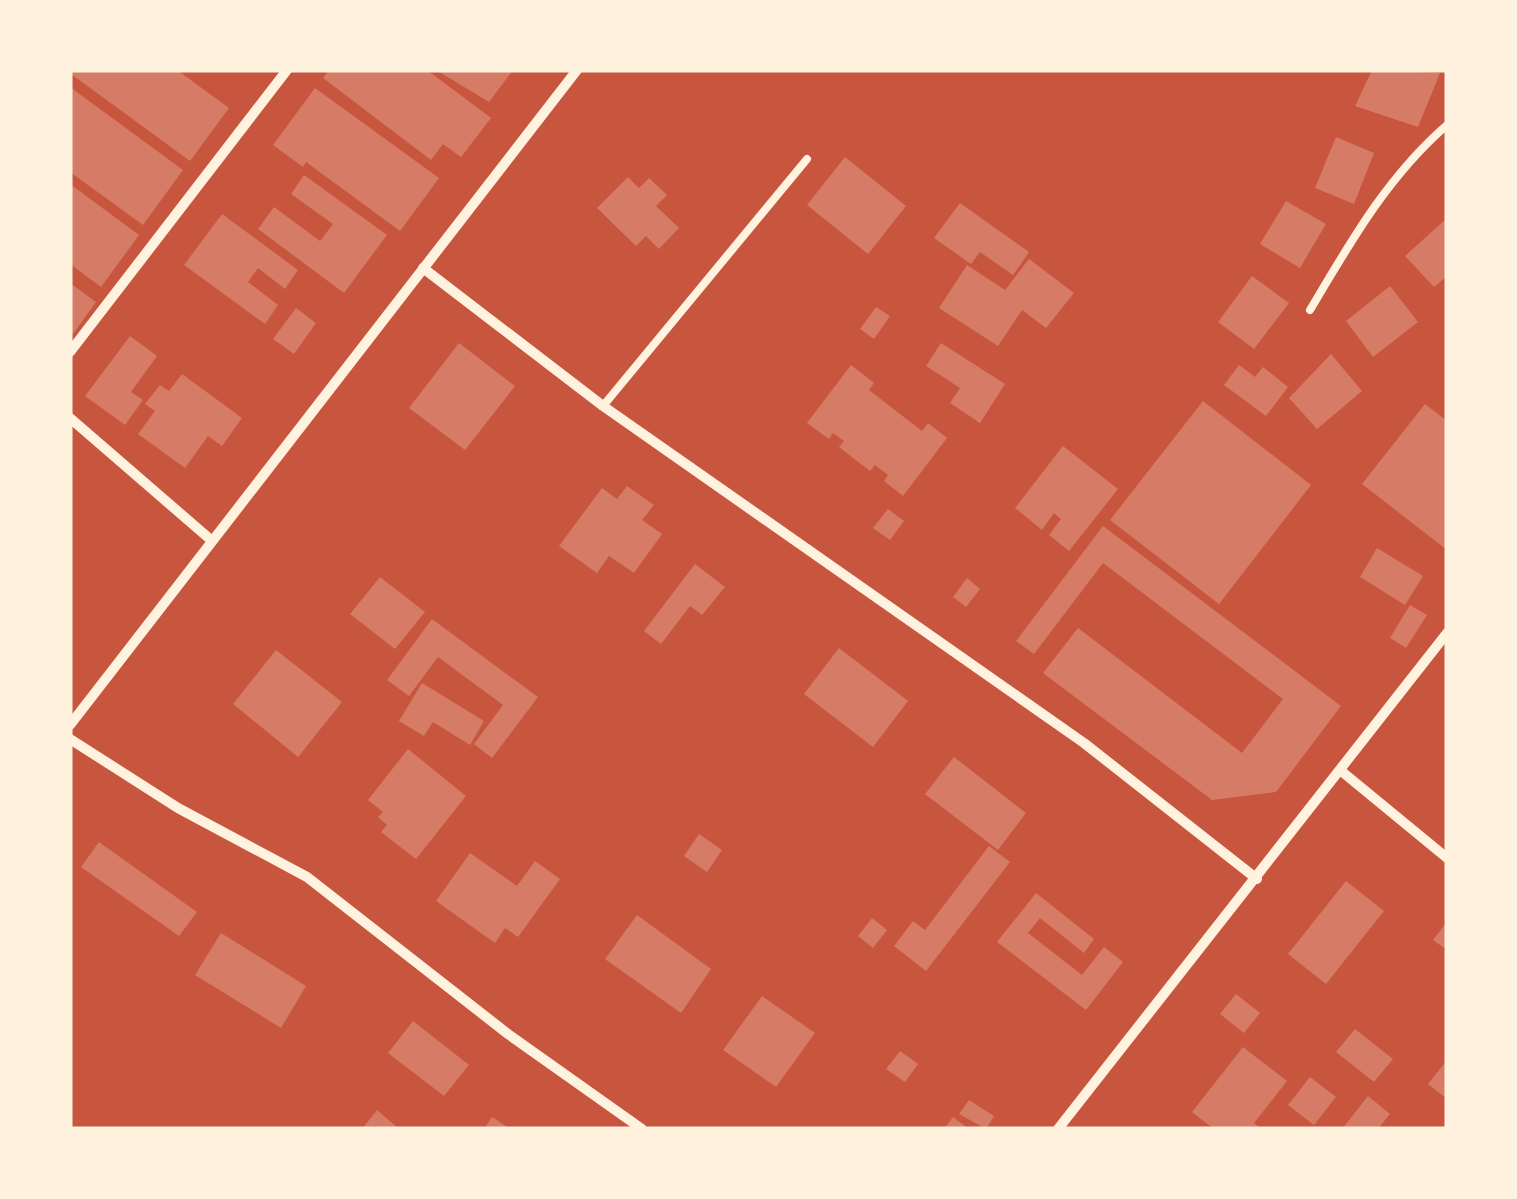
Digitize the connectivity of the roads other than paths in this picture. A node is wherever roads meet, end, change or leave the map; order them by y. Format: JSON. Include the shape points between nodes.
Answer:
{"nodes":[{"id":1,"x":287,"y":70,"type":"edge"},
{"id":2,"x":577,"y":70,"type":"edge"},
{"id":3,"x":1447,"y":125,"type":"edge"},
{"id":4,"x":807,"y":160,"type":"dead end"},
{"id":5,"x":422,"y":268,"type":"junction"},
{"id":6,"x":1310,"y":310,"type":"dead end"},
{"id":7,"x":70,"y":352,"type":"edge"},
{"id":8,"x":603,"y":406,"type":"junction"},
{"id":9,"x":70,"y":418,"type":"edge"},
{"id":10,"x":211,"y":540,"type":"junction"},
{"id":11,"x":1447,"y":633,"type":"edge"},
{"id":12,"x":70,"y":725,"type":"edge"},
{"id":13,"x":70,"y":739,"type":"edge"},
{"id":14,"x":1340,"y":770,"type":"junction"},
{"id":15,"x":1447,"y":858,"type":"edge"},
{"id":16,"x":1257,"y":879,"type":"junction"},
{"id":17,"x":642,"y":1129,"type":"edge"},
{"id":18,"x":1058,"y":1129,"type":"edge"}],
"edges":[{"from":1,"to":7,"type":"street"},
{"from":2,"to":5,"type":"street"},
{"from":3,"to":6,"type":"lane","via":[[1371,209]]},
{"from":4,"to":8,"type":"lane"},
{"from":5,"to":8,"type":"street"},
{"from":5,"to":10,"type":"street"},
{"from":8,"to":16,"type":"street","via":[[1024,700]]},
{"from":9,"to":10,"type":"street"},
{"from":10,"to":12,"type":"street"},
{"from":11,"to":14,"type":"street"},
{"from":13,"to":17,"type":"street","via":[[307,878]]},
{"from":14,"to":15,"type":"street"},
{"from":14,"to":16,"type":"street"},
{"from":16,"to":18,"type":"street"}]}
